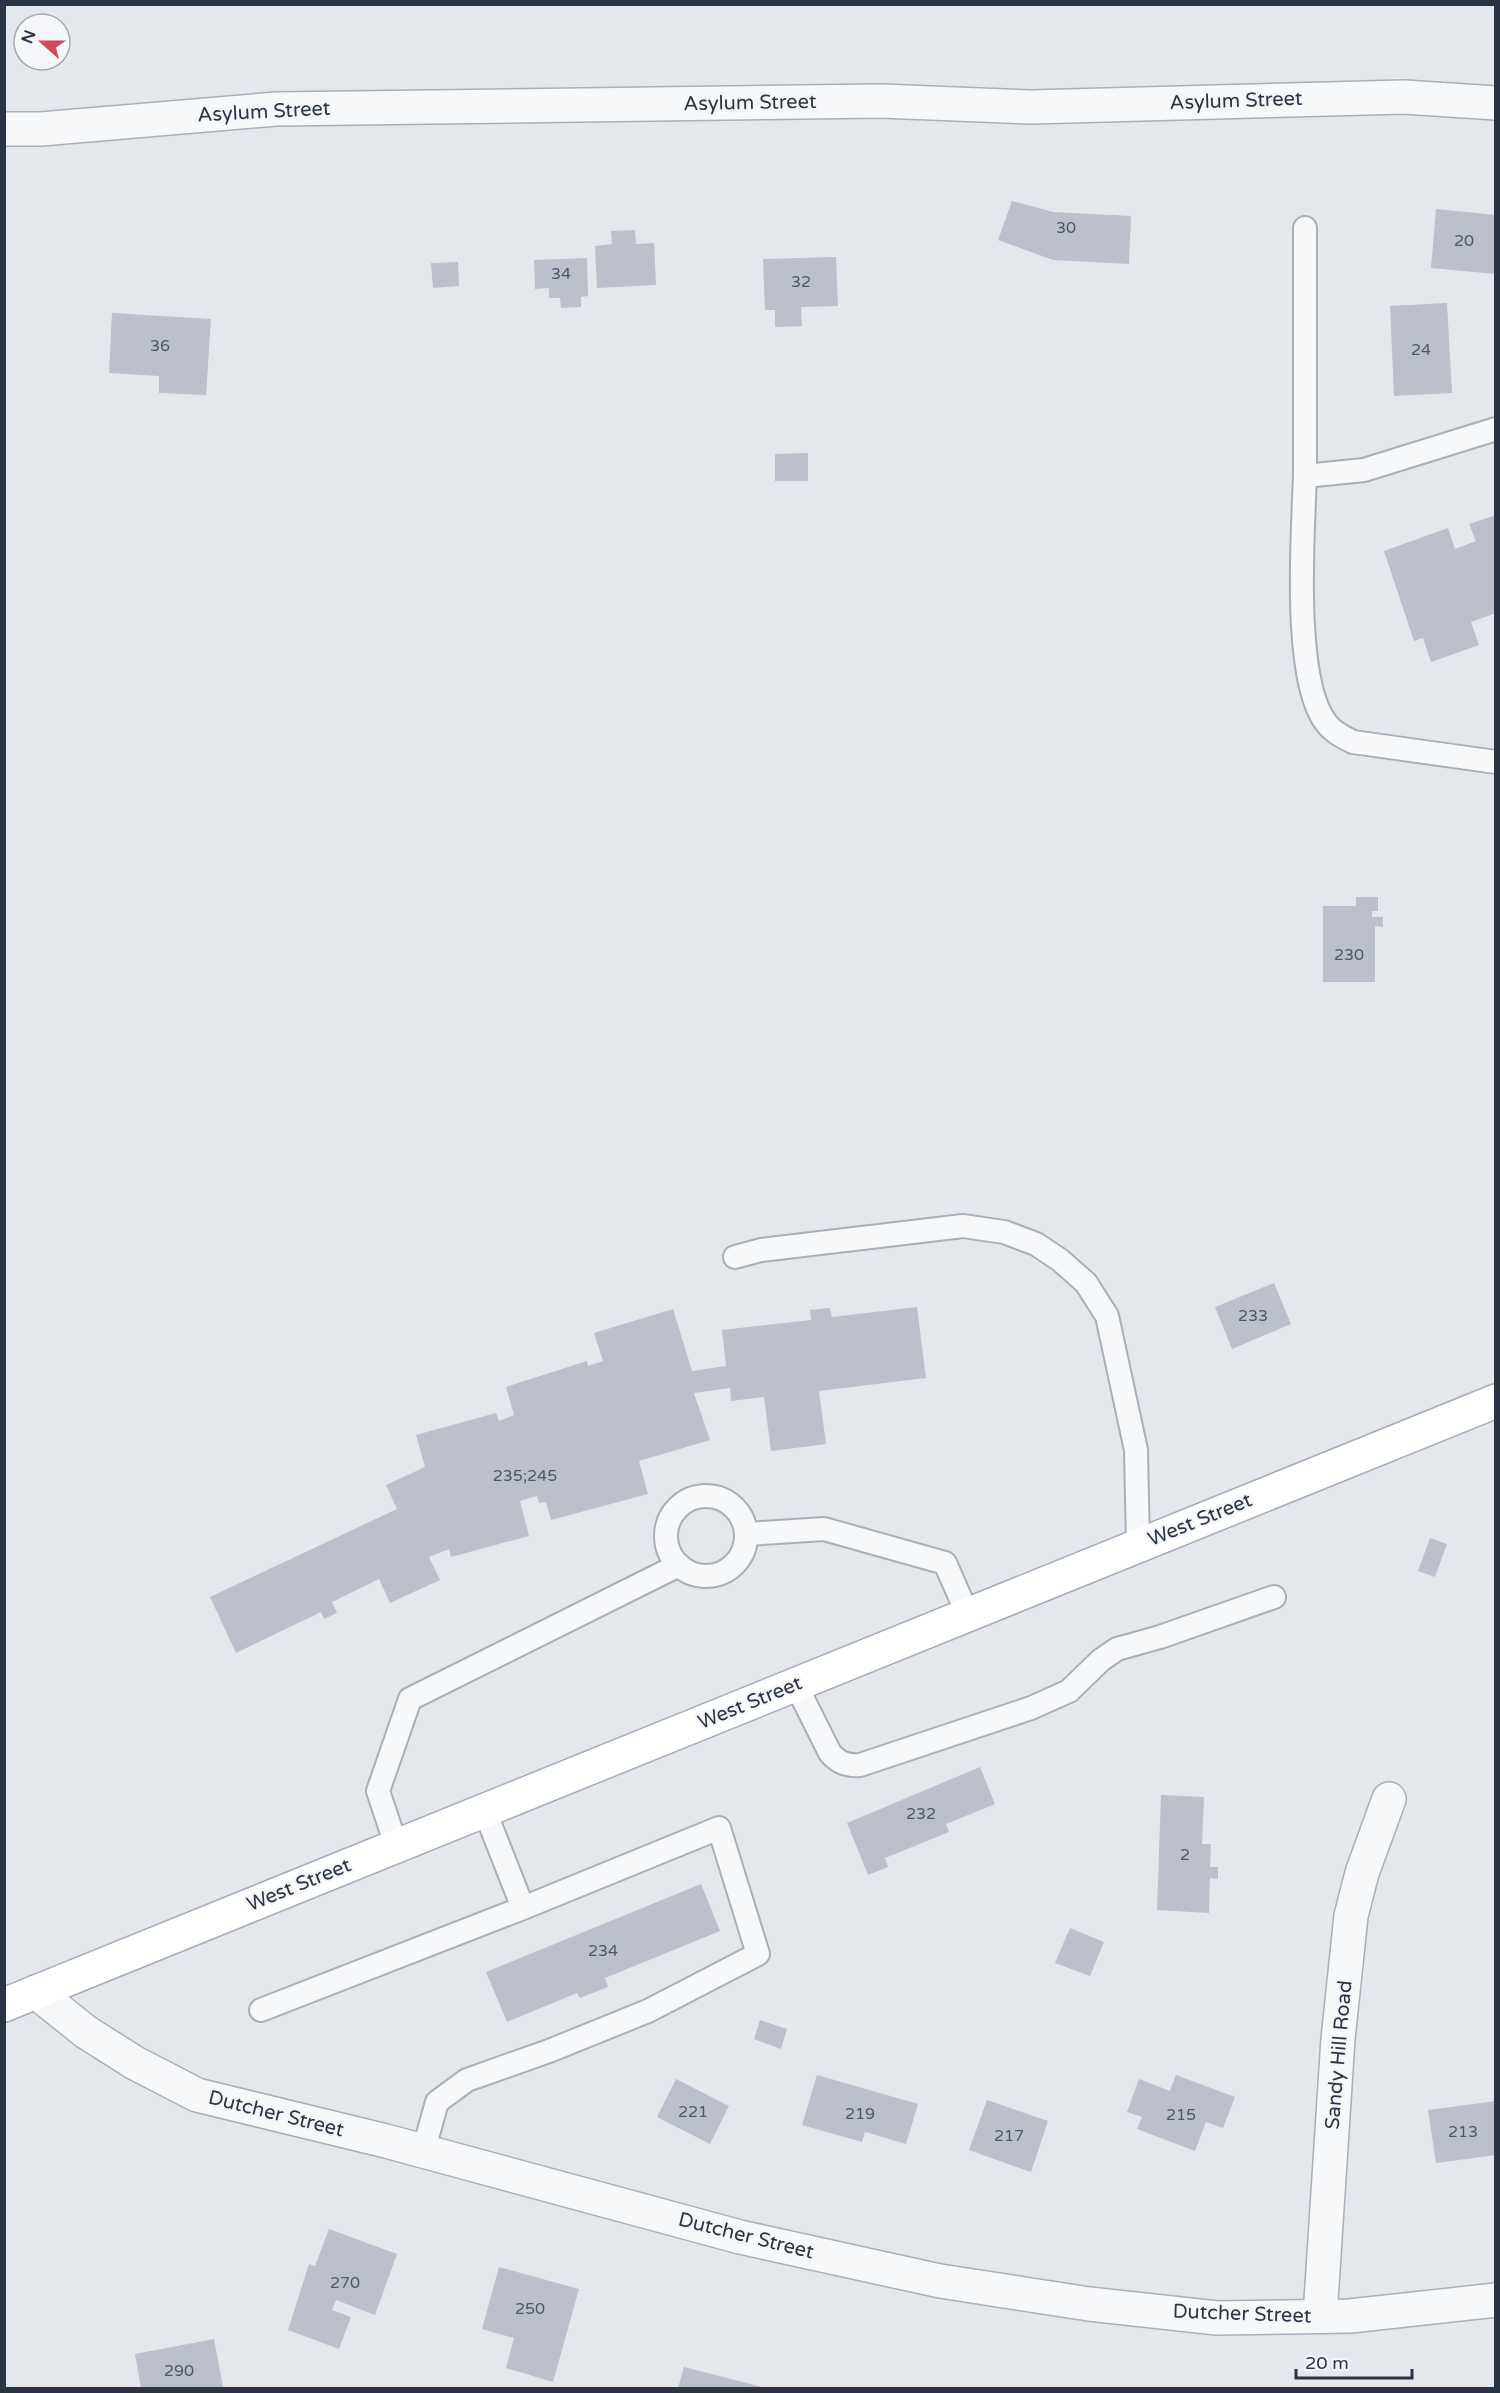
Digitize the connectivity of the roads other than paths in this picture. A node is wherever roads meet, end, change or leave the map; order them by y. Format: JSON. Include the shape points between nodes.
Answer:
{"nodes":[{"id":1,"x":1496,"y":103,"type":"edge"},
{"id":2,"x":4,"y":129,"type":"edge"},
{"id":3,"x":1305,"y":228,"type":"dead end"},
{"id":4,"x":1496,"y":429,"type":"edge"},
{"id":5,"x":1305,"y":476,"type":"junction"},
{"id":6,"x":1496,"y":762,"type":"edge"},
{"id":7,"x":735,"y":1257,"type":"dead end"},
{"id":8,"x":1496,"y":1401,"type":"edge"},
{"id":9,"x":747,"y":1534,"type":"junction"},
{"id":10,"x":1138,"y":1545,"type":"junction"},
{"id":11,"x":679,"y":1565,"type":"junction"},
{"id":12,"x":1274,"y":1597,"type":"dead end"},
{"id":13,"x":968,"y":1615,"type":"junction"},
{"id":14,"x":796,"y":1685,"type":"junction"},
{"id":15,"x":1389,"y":1799,"type":"dead end"},
{"id":16,"x":484,"y":1809,"type":"junction"},
{"id":17,"x":396,"y":1845,"type":"junction"},
{"id":18,"x":523,"y":1908,"type":"junction"},
{"id":19,"x":36,"y":1992,"type":"junction"},
{"id":20,"x":4,"y":2005,"type":"edge"},
{"id":21,"x":261,"y":2010,"type":"dead end"},
{"id":22,"x":423,"y":2152,"type":"junction"},
{"id":23,"x":1496,"y":2300,"type":"edge"},
{"id":24,"x":1320,"y":2316,"type":"junction"}],
"edges":[{"from":1,"to":2,"type":"street","name":"Asylum Street","via":[[1404,97],[1031,107],[881,101],[276,109]]},
{"from":3,"to":5,"type":"lane"},
{"from":4,"to":5,"type":"lane","via":[[1364,470]]},
{"from":5,"to":6,"type":"lane","via":[[1305,643],[1310,686],[1326,723],[1353,742]]},
{"from":7,"to":10,"type":"lane","via":[[761,1250],[963,1226],[1004,1232],[1036,1244],[1060,1260],[1086,1283],[1107,1316],[1136,1450]]},
{"from":8,"to":10,"type":"main road","name":"West Street"},
{"from":9,"to":11,"type":"lane","via":[[736,1563],[723,1573],[692,1574]]},
{"from":9,"to":11,"type":"lane","via":[[734,1506],[705,1495],[690,1499],[677,1508],[666,1537],[670,1553]]},
{"from":9,"to":13,"type":"lane","via":[[824,1529],[945,1563]]},
{"from":10,"to":13,"type":"main road","name":"West Street"},
{"from":11,"to":17,"type":"lane","via":[[410,1699],[378,1791]]},
{"from":12,"to":14,"type":"lane","via":[[1117,1649],[1069,1691],[1031,1708],[860,1765],[845,1764],[830,1753]]},
{"from":13,"to":14,"type":"main road","name":"West Street"},
{"from":14,"to":16,"type":"main road","name":"West Street"},
{"from":15,"to":24,"type":"street","name":"Sandy Hill Road","via":[[1351,1916],[1338,2039]]},
{"from":16,"to":17,"type":"main road","name":"West Street"},
{"from":16,"to":18,"type":"lane"},
{"from":17,"to":19,"type":"main road","name":"West Street"},
{"from":18,"to":21,"type":"lane"},
{"from":18,"to":22,"type":"lane","via":[[719,1827],[759,1954],[648,2011],[467,2080],[436,2102]]},
{"from":19,"to":20,"type":"main road","name":"West Street"},
{"from":19,"to":22,"type":"street","name":"Dutcher Street","via":[[86,2032],[197,2095]]},
{"from":22,"to":24,"type":"street","name":"Dutcher Street","via":[[740,2236],[940,2281],[1089,2304],[1217,2318]]},
{"from":23,"to":24,"type":"street","name":"Dutcher Street"}]}
